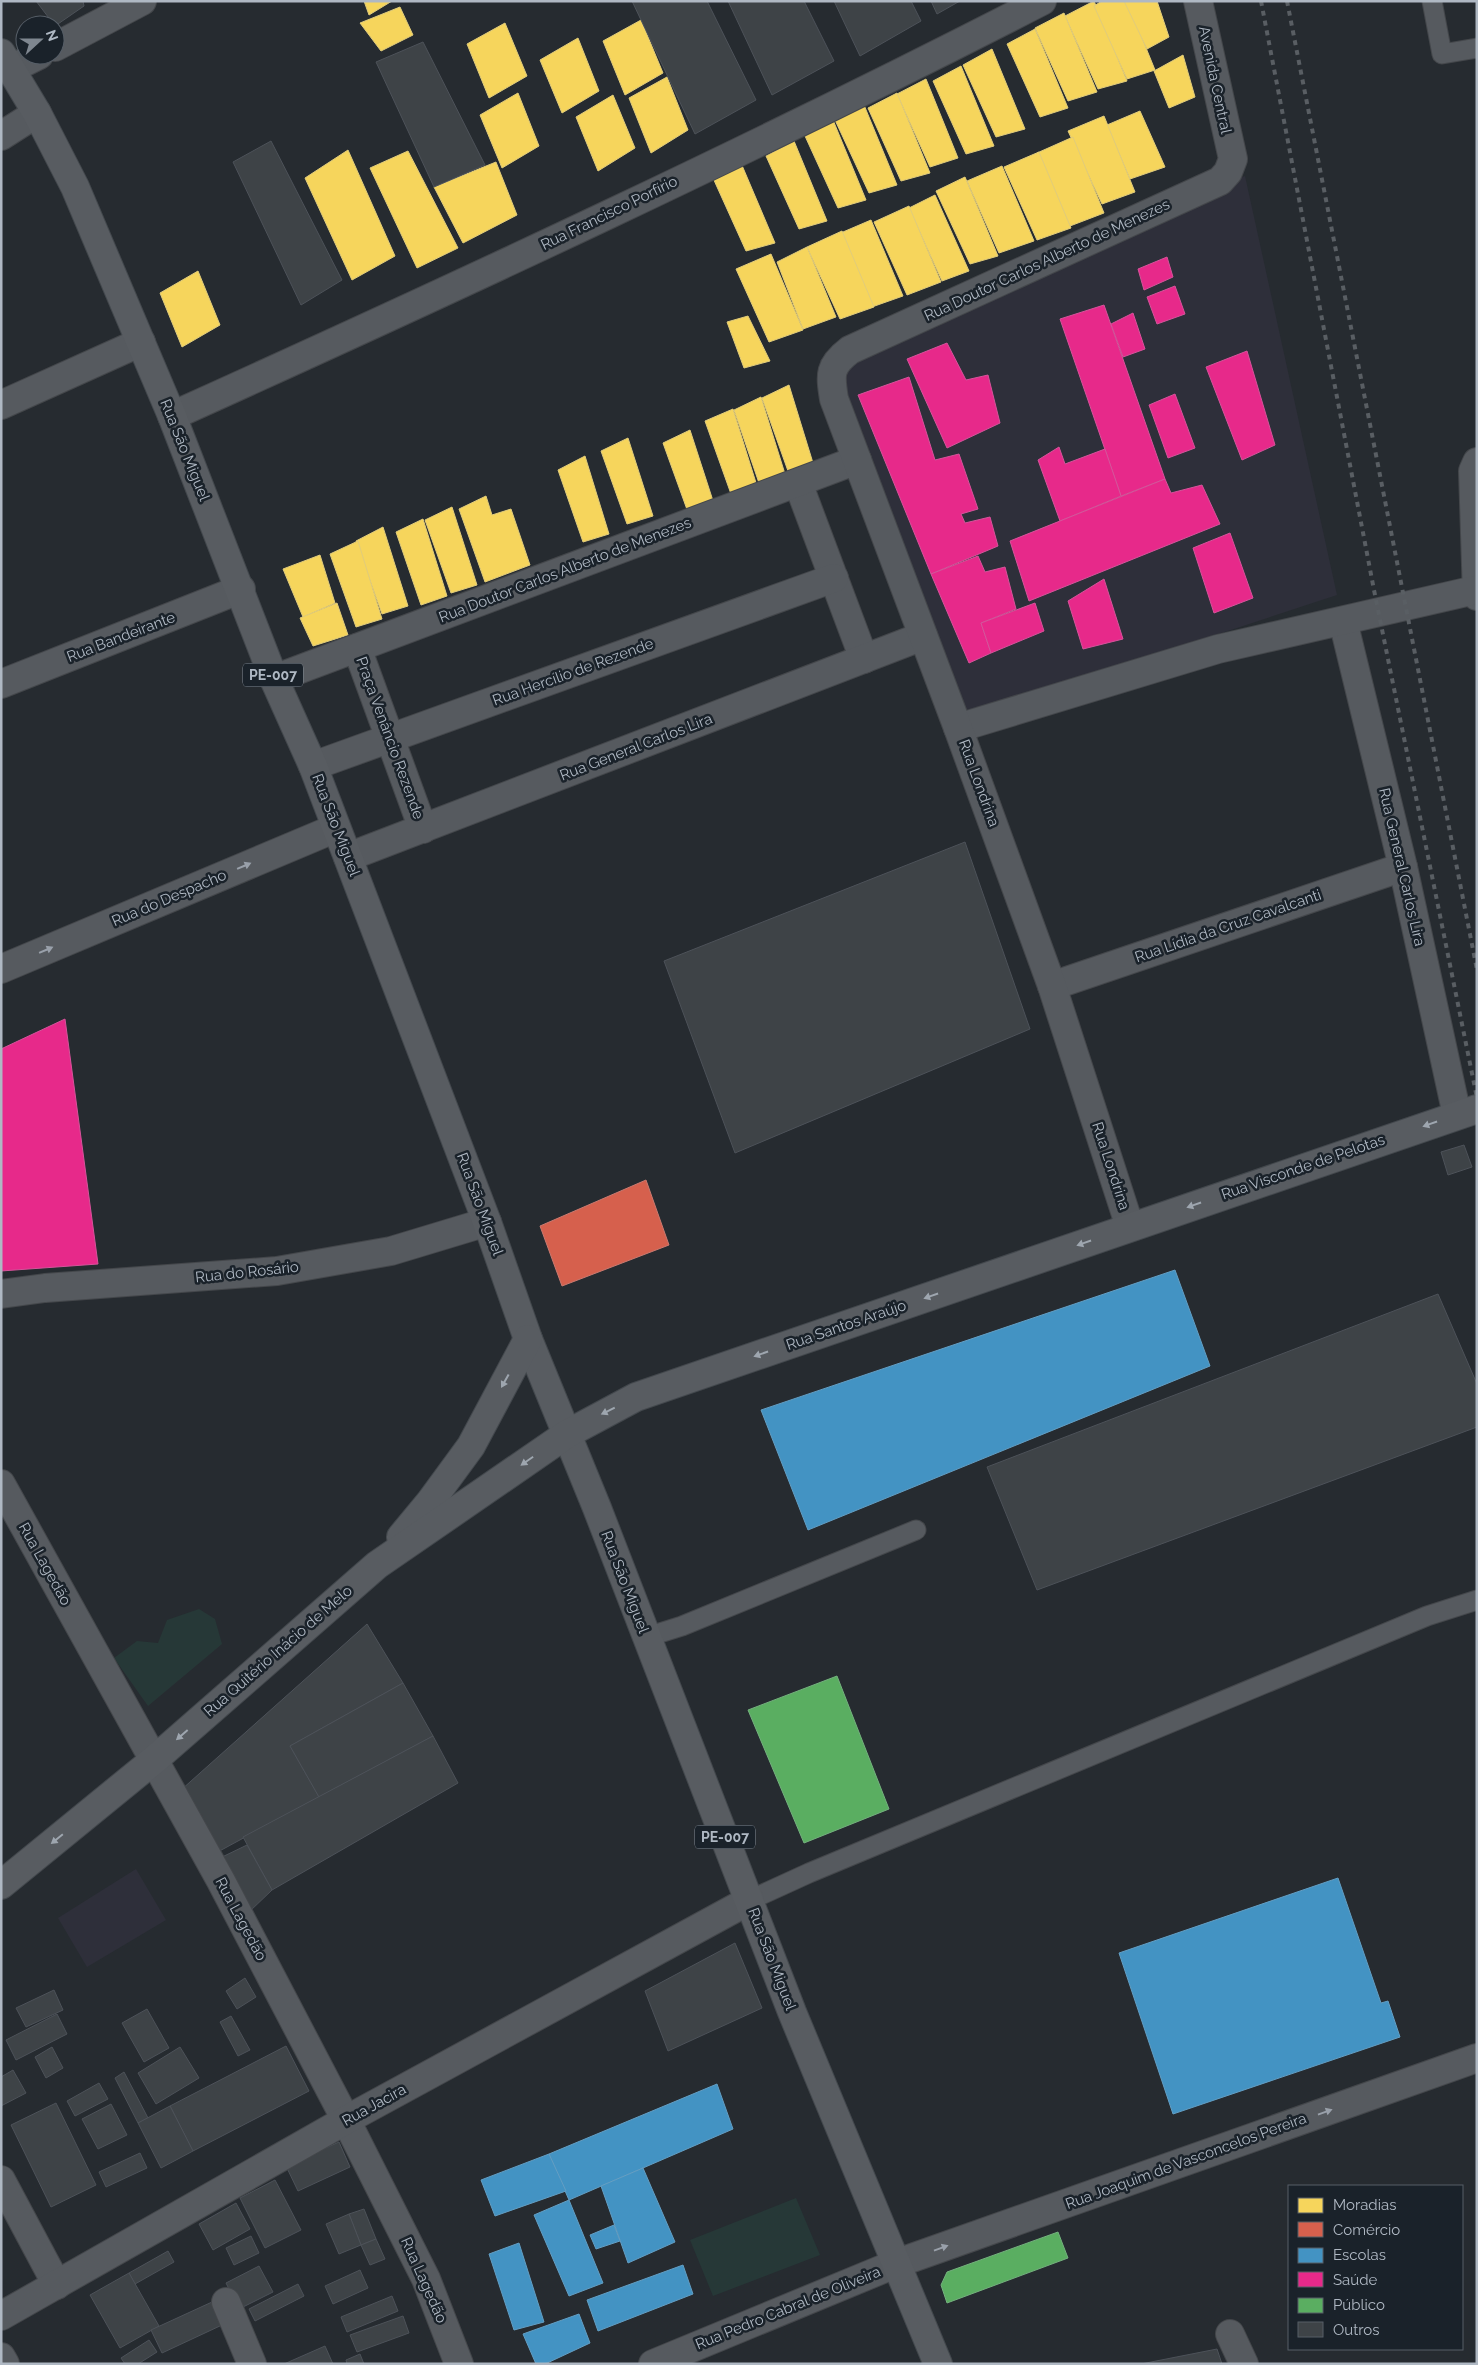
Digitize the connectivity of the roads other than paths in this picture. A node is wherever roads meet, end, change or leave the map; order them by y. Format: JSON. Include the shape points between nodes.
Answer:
{"nodes":[{"id":1,"x":142,"y":1,"type":"edge"},
{"id":2,"x":1042,"y":1,"type":"edge"},
{"id":3,"x":1198,"y":1,"type":"edge"},
{"id":4,"x":1432,"y":1,"type":"edge"},
{"id":5,"x":65,"y":42,"type":"edge"},
{"id":6,"x":1477,"y":48,"type":"edge"},
{"id":7,"x":6,"y":61,"type":"edge"},
{"id":8,"x":37,"y":113,"type":"junction"},
{"id":9,"x":1,"y":136,"type":"edge"},
{"id":10,"x":1232,"y":160,"type":"joint"},
{"id":11,"x":141,"y":342,"type":"junction"},
{"id":12,"x":850,"y":350,"type":"joint"},
{"id":13,"x":1,"y":405,"type":"edge"},
{"id":14,"x":172,"y":416,"type":"junction"},
{"id":15,"x":857,"y":460,"type":"junction"},
{"id":16,"x":1475,"y":467,"type":"edge"},
{"id":17,"x":798,"y":483,"type":"junction"},
{"id":18,"x":834,"y":578,"type":"junction"},
{"id":19,"x":241,"y":590,"type":"junction"},
{"id":20,"x":1476,"y":593,"type":"edge"},
{"id":21,"x":1343,"y":621,"type":"junction"},
{"id":22,"x":923,"y":636,"type":"junction"},
{"id":23,"x":358,"y":648,"type":"junction"},
{"id":24,"x":864,"y":659,"type":"junction"},
{"id":25,"x":274,"y":679,"type":"junction"},
{"id":26,"x":1,"y":684,"type":"edge"},
{"id":27,"x":958,"y":728,"type":"junction"},
{"id":28,"x":390,"y":738,"type":"junction"},
{"id":29,"x":313,"y":766,"type":"junction"},
{"id":30,"x":336,"y":828,"type":"junction"},
{"id":31,"x":423,"y":829,"type":"junction"},
{"id":32,"x":348,"y":857,"type":"junction"},
{"id":33,"x":1403,"y":867,"type":"junction"},
{"id":34,"x":1,"y":969,"type":"edge"},
{"id":35,"x":1052,"y":986,"type":"junction"},
{"id":36,"x":1467,"y":1112,"type":"edge"},
{"id":37,"x":487,"y":1222,"type":"junction"},
{"id":38,"x":1130,"y":1227,"type":"junction"},
{"id":39,"x":1,"y":1294,"type":"edge"},
{"id":40,"x":528,"y":1339,"type":"junction"},
{"id":41,"x":567,"y":1434,"type":"junction"},
{"id":42,"x":1,"y":1484,"type":"edge"},
{"id":43,"x":916,"y":1530,"type":"dead end"},
{"id":44,"x":377,"y":1565,"type":"junction"},
{"id":45,"x":1477,"y":1600,"type":"edge"},
{"id":46,"x":647,"y":1638,"type":"junction"},
{"id":47,"x":154,"y":1760,"type":"junction"},
{"id":48,"x":1,"y":1885,"type":"edge"},
{"id":49,"x":750,"y":1900,"type":"junction"},
{"id":50,"x":1477,"y":2058,"type":"edge"},
{"id":51,"x":346,"y":2120,"type":"junction"},
{"id":52,"x":1,"y":2180,"type":"edge"},
{"id":53,"x":896,"y":2264,"type":"junction"},
{"id":54,"x":57,"y":2285,"type":"junction"},
{"id":55,"x":226,"y":2302,"type":"dead end"},
{"id":56,"x":1,"y":2316,"type":"edge"},
{"id":57,"x":1230,"y":2334,"type":"dead end"},
{"id":58,"x":1,"y":2357,"type":"edge"},
{"id":59,"x":4,"y":2364,"type":"edge"},
{"id":60,"x":252,"y":2364,"type":"edge"},
{"id":61,"x":459,"y":2364,"type":"edge"},
{"id":62,"x":653,"y":2364,"type":"edge"},
{"id":63,"x":938,"y":2364,"type":"edge"},
{"id":64,"x":1244,"y":2364,"type":"edge"}],
"edges":[{"from":1,"to":5,"type":"street"},
{"from":2,"to":14,"type":"street","name":"Rua Francisco Porfírio","via":[[440,295]]},
{"from":3,"to":10,"type":"street","name":"Avenida Central"},
{"from":4,"to":6,"type":"lane","via":[[1442,54]]},
{"from":7,"to":8,"type":"main road","name":"Rua São Miguel","number":"PE-007"},
{"from":8,"to":9,"type":"street"},
{"from":8,"to":11,"type":"main road","name":"Rua São Miguel","number":"PE-007","via":[[75,187]]},
{"from":10,"to":12,"type":"street","name":"Rua Doutor Carlos Alberto de Menezes","via":[[1220,181]]},
{"from":11,"to":13,"type":"street"},
{"from":11,"to":14,"type":"main road","name":"Rua São Miguel","number":"PE-007"},
{"from":12,"to":15,"type":"street","name":"Rua Londrina","via":[[836,360],[830,376],[834,399]]},
{"from":14,"to":19,"type":"main road","name":"Rua São Miguel","number":"PE-007"},
{"from":15,"to":17,"type":"street","name":"Rua Doutor Carlos Alberto de Menezes"},
{"from":15,"to":22,"type":"street","name":"Rua Londrina"},
{"from":16,"to":20,"type":"street"},
{"from":17,"to":18,"type":"street"},
{"from":17,"to":23,"type":"street","name":"Rua Doutor Carlos Alberto de Menezes"},
{"from":18,"to":24,"type":"street"},
{"from":18,"to":28,"type":"street","name":"Rua Hercílio de Rezende"},
{"from":19,"to":25,"type":"main road","name":"Rua São Miguel","number":"PE-007"},
{"from":19,"to":26,"type":"street","name":"Rua Bandeirante"},
{"from":20,"to":21,"type":"street"},
{"from":21,"to":27,"type":"street","via":[[1218,650]]},
{"from":21,"to":33,"type":"street","name":"Rua General Carlos Lira"},
{"from":22,"to":24,"type":"street","name":"Rua General Carlos Lira"},
{"from":22,"to":27,"type":"street","name":"Rua Londrina"},
{"from":23,"to":25,"type":"street","name":"Rua Doutor Carlos Alberto de Menezes"},
{"from":23,"to":28,"type":"street","name":"Praça Venâncio Rezende"},
{"from":24,"to":31,"type":"street","name":"Rua General Carlos Lira"},
{"from":25,"to":29,"type":"main road","name":"Rua São Miguel","number":"PE-007"},
{"from":27,"to":35,"type":"street","name":"Rua Londrina"},
{"from":28,"to":29,"type":"street","name":"Rua Hercílio de Rezende"},
{"from":28,"to":31,"type":"street","name":"Praça Venâncio Rezende"},
{"from":29,"to":30,"type":"main road","name":"Rua São Miguel","number":"PE-007"},
{"from":30,"to":32,"type":"main road","name":"Rua São Miguel","number":"PE-007"},
{"from":34,"to":30,"type":"street","name":"Rua do Despacho","one_way":true},
{"from":31,"to":32,"type":"street","name":"Rua General Carlos Lira"},
{"from":32,"to":37,"type":"main road","name":"Rua São Miguel","number":"PE-007"},
{"from":33,"to":35,"type":"street","name":"Rua Lídia da Cruz Cavalcanti"},
{"from":33,"to":36,"type":"street","name":"Rua General Carlos Lira"},
{"from":35,"to":38,"type":"street","name":"Rua Londrina"},
{"from":36,"to":38,"type":"main road","name":"Rua Visconde de Pelotas","one_way":true},
{"from":37,"to":39,"type":"street","name":"Rua do Rosário","via":[[391,1251],[276,1271]]},
{"from":37,"to":40,"type":"main road","name":"Rua São Miguel","number":"PE-007"},
{"from":38,"to":41,"type":"main road","name":"Rua Santos Araújo","one_way":true,"via":[[636,1397]]},
{"from":40,"to":41,"type":"main road","name":"Rua São Miguel","number":"PE-007"},
{"from":40,"to":44,"type":"main road","one_way":true,"via":[[471,1446],[430,1502]]},
{"from":41,"to":44,"type":"main road","name":"Rua Quitério Inácio de Melo","one_way":true},
{"from":41,"to":46,"type":"main road","name":"Rua São Miguel","number":"PE-007"},
{"from":42,"to":47,"type":"street","name":"Rua Lagedão"},
{"from":43,"to":46,"type":"lane"},
{"from":44,"to":47,"type":"main road","name":"Rua Quitério Inácio de Melo","one_way":true},
{"from":45,"to":49,"type":"lane","via":[[1427,1616]]},
{"from":46,"to":49,"type":"main road","name":"Rua São Miguel","number":"PE-007"},
{"from":47,"to":48,"type":"main road","name":"Rua Quitério Inácio de Melo","one_way":true},
{"from":47,"to":51,"type":"street","name":"Rua Lagedão"},
{"from":49,"to":51,"type":"street","name":"Rua Jacira"},
{"from":49,"to":53,"type":"main road","name":"Rua São Miguel","number":"PE-007","via":[[792,2012]]},
{"from":53,"to":50,"type":"street","name":"Rua Joaquim de Vasconcelos Pereira","one_way":true},
{"from":51,"to":54,"type":"street","name":"Rua Jacira"},
{"from":51,"to":61,"type":"street","name":"Rua Lagedão","via":[[426,2279]]},
{"from":52,"to":54,"type":"street"},
{"from":53,"to":62,"type":"street","name":"Rua Pedro Cabral de Oliveira"},
{"from":53,"to":63,"type":"main road","name":"Rua São Miguel","number":"PE-007"},
{"from":54,"to":56,"type":"street","name":"Rua Jacira"},
{"from":55,"to":60,"type":"street"},
{"from":57,"to":64,"type":"street"},
{"from":58,"to":59,"type":"street"}]}
